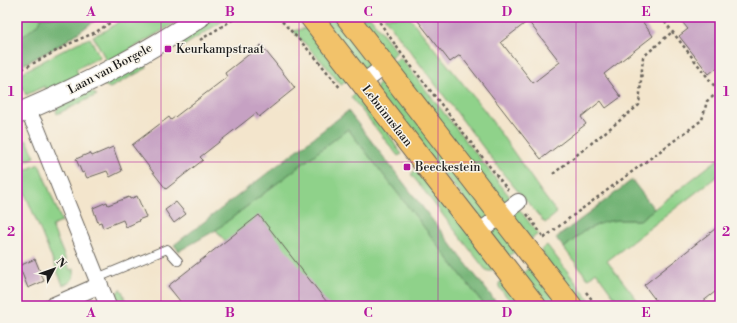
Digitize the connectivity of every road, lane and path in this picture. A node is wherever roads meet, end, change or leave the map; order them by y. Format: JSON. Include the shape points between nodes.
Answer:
{"nodes":[{"id":1,"x":119,"y":17,"type":"edge"},
{"id":2,"x":200,"y":17,"type":"edge"},
{"id":3,"x":311,"y":17,"type":"edge"},
{"id":4,"x":347,"y":17,"type":"edge"},
{"id":5,"x":376,"y":17,"type":"edge"},
{"id":6,"x":661,"y":17,"type":"edge"},
{"id":7,"x":672,"y":32,"type":"junction"},
{"id":8,"x":385,"y":66,"type":"junction"},
{"id":9,"x":17,"y":72,"type":"edge"},
{"id":10,"x":362,"y":83,"type":"junction"},
{"id":11,"x":720,"y":93,"type":"edge"},
{"id":12,"x":22,"y":112,"type":"edge"},
{"id":13,"x":553,"y":174,"type":"dead end"},
{"id":14,"x":518,"y":202,"type":"junction"},
{"id":15,"x":501,"y":215,"type":"junction"},
{"id":16,"x":478,"y":233,"type":"junction"},
{"id":17,"x":544,"y":238,"type":"junction"},
{"id":18,"x":548,"y":242,"type":"dead end"},
{"id":19,"x":178,"y":261,"type":"dead end"},
{"id":20,"x":99,"y":282,"type":"junction"},
{"id":21,"x":583,"y":288,"type":"dead end"},
{"id":22,"x":52,"y":306,"type":"edge"},
{"id":23,"x":108,"y":306,"type":"edge"},
{"id":24,"x":535,"y":306,"type":"edge"},
{"id":25,"x":571,"y":306,"type":"edge"},
{"id":26,"x":597,"y":306,"type":"edge"}],
"edges":[{"from":1,"to":9,"type":"path","via":[[96,32]]},
{"from":2,"to":12,"type":"street","name":"Laan van Borgele","via":[[132,58]]},
{"from":3,"to":10,"type":"main road","name":"Lebuïnuslaan"},
{"from":4,"to":8,"type":"main road"},
{"from":5,"to":14,"type":"path"},
{"from":6,"to":7,"type":"path"},
{"from":7,"to":11,"type":"path"},
{"from":7,"to":13,"type":"path","via":[[643,56],[639,105]]},
{"from":8,"to":10,"type":"street"},
{"from":8,"to":15,"type":"main road"},
{"from":10,"to":16,"type":"main road","name":"Lebuïnuslaan"},
{"from":11,"to":17,"type":"path","via":[[707,101],[702,120]]},
{"from":12,"to":20,"type":"street","via":[[36,127]]},
{"from":14,"to":15,"type":"street"},
{"from":14,"to":17,"type":"path"},
{"from":15,"to":16,"type":"street"},
{"from":15,"to":25,"type":"main road"},
{"from":16,"to":24,"type":"main road","name":"Lebuïnuslaan"},
{"from":17,"to":18,"type":"path"},
{"from":19,"to":20,"type":"lane","via":[[167,249]]},
{"from":20,"to":22,"type":"street"},
{"from":20,"to":23,"type":"street"},
{"from":21,"to":26,"type":"path"}]}
